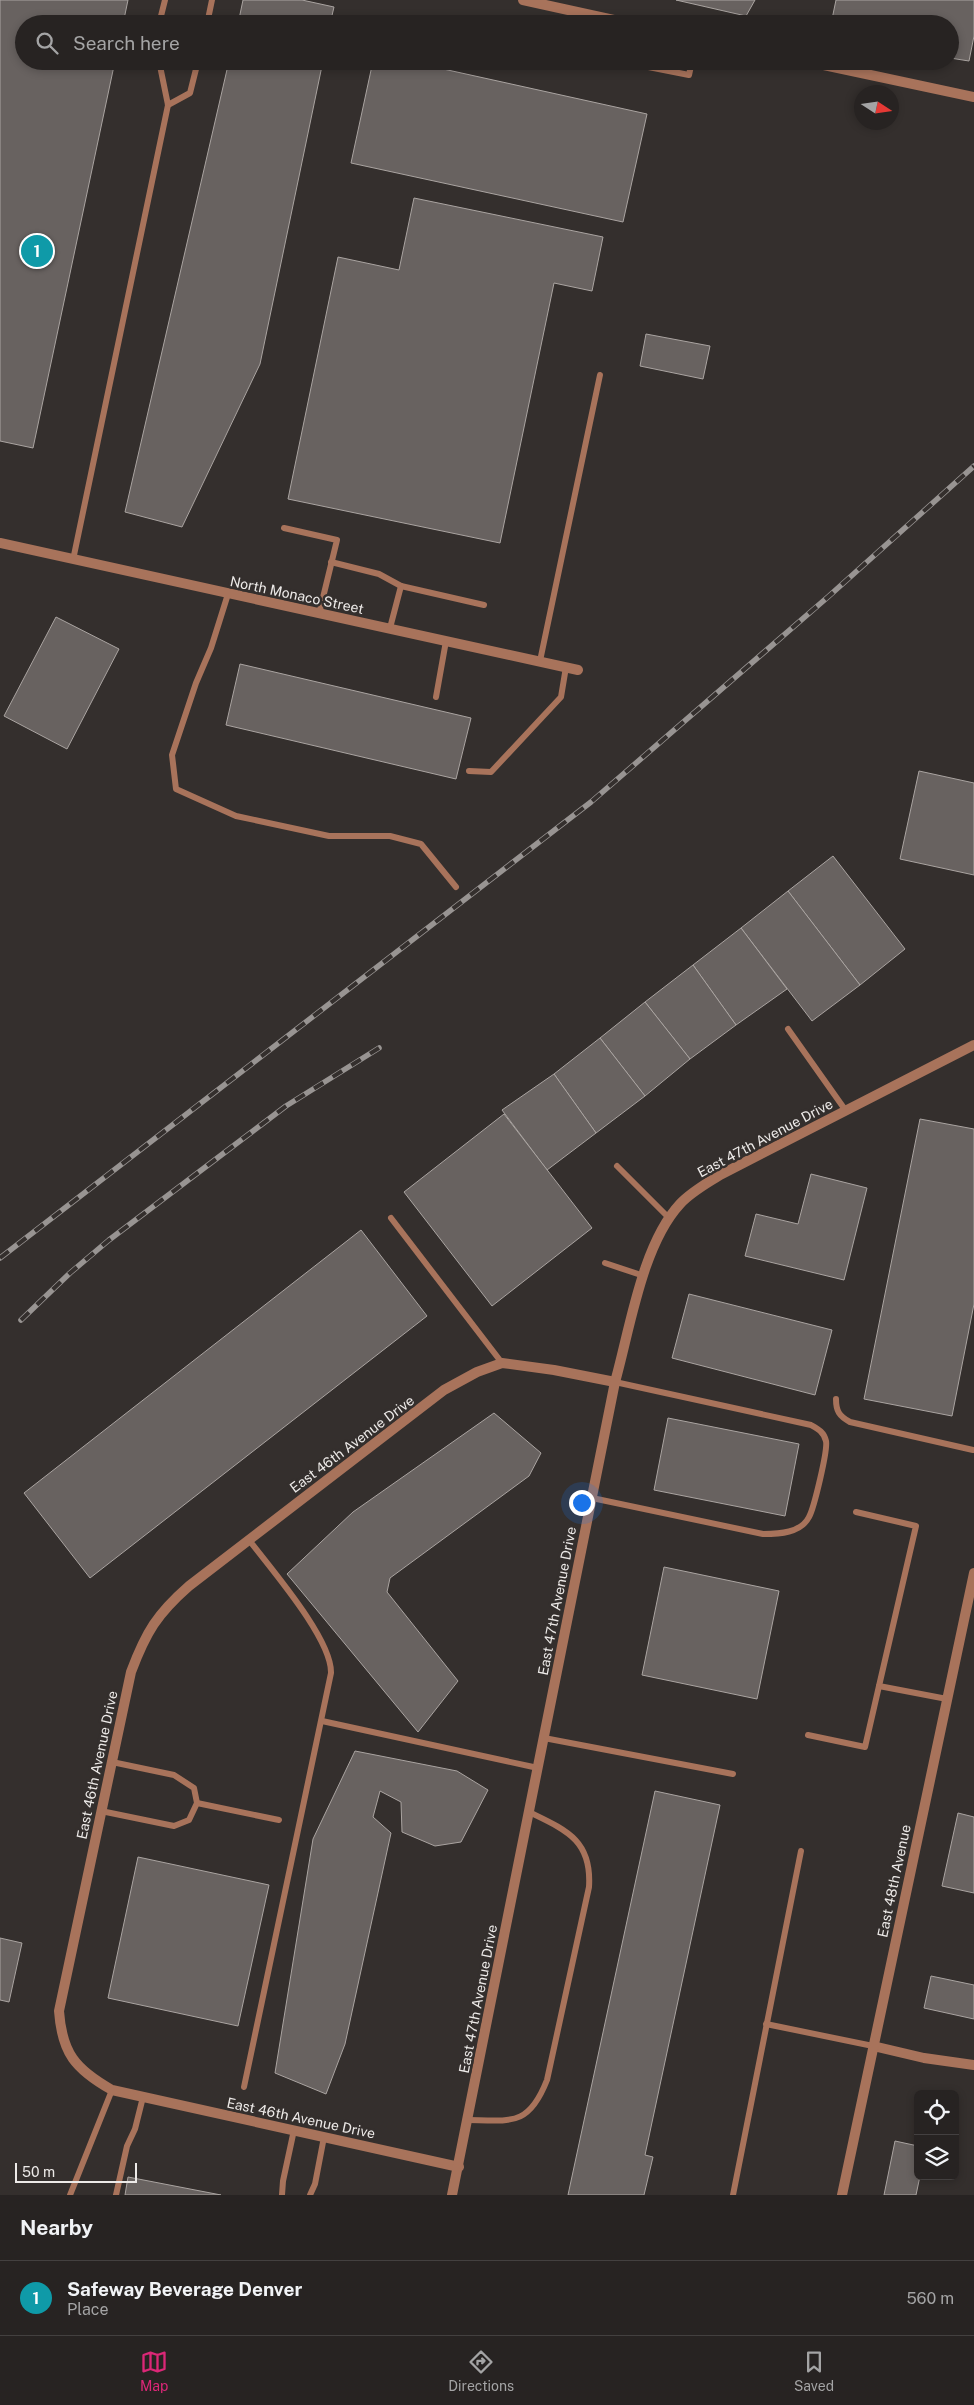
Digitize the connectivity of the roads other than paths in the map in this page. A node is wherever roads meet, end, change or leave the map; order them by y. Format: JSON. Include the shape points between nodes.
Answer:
{"nodes":[{"id":1,"x":165,"y":0,"type":"edge"},
{"id":2,"x":212,"y":0,"type":"edge"},
{"id":3,"x":523,"y":0,"type":"edge"},
{"id":4,"x":161,"y":15,"type":"edge"},
{"id":5,"x":209,"y":15,"type":"edge"},
{"id":6,"x":588,"y":15,"type":"edge"},
{"id":7,"x":160,"y":70,"type":"edge"},
{"id":8,"x":196,"y":70,"type":"edge"},
{"id":9,"x":664,"y":70,"type":"edge"},
{"id":10,"x":690,"y":70,"type":"edge"},
{"id":11,"x":847,"y":70,"type":"edge"},
{"id":12,"x":974,"y":97,"type":"edge"},
{"id":13,"x":168,"y":105,"type":"junction"},
{"id":14,"x":600,"y":375,"type":"dead end"},
{"id":15,"x":284,"y":528,"type":"dead end"},
{"id":16,"x":3,"y":545,"type":"edge"},
{"id":17,"x":73,"y":560,"type":"junction"},
{"id":18,"x":331,"y":562,"type":"junction"},
{"id":19,"x":401,"y":586,"type":"junction"},
{"id":20,"x":228,"y":594,"type":"junction"},
{"id":21,"x":484,"y":605,"type":"dead end"},
{"id":22,"x":319,"y":614,"type":"junction"},
{"id":23,"x":390,"y":628,"type":"junction"},
{"id":24,"x":446,"y":641,"type":"junction"},
{"id":25,"x":540,"y":661,"type":"junction"},
{"id":26,"x":566,"y":667,"type":"junction"},
{"id":27,"x":578,"y":670,"type":"dead end"},
{"id":28,"x":436,"y":697,"type":"dead end"},
{"id":29,"x":469,"y":771,"type":"dead end"},
{"id":30,"x":456,"y":888,"type":"dead end"},
{"id":31,"x":788,"y":1029,"type":"dead end"},
{"id":32,"x":974,"y":1045,"type":"edge"},
{"id":33,"x":846,"y":1111,"type":"junction"},
{"id":34,"x":617,"y":1166,"type":"dead end"},
{"id":35,"x":391,"y":1218,"type":"dead end"},
{"id":36,"x":669,"y":1218,"type":"junction"},
{"id":37,"x":605,"y":1262,"type":"dead end"},
{"id":38,"x":644,"y":1276,"type":"junction"},
{"id":39,"x":502,"y":1363,"type":"junction"},
{"id":40,"x":616,"y":1382,"type":"junction"},
{"id":41,"x":836,"y":1398,"type":"dead end"},
{"id":42,"x":973,"y":1450,"type":"dead end"},
{"id":43,"x":592,"y":1498,"type":"junction"},
{"id":44,"x":856,"y":1512,"type":"dead end"},
{"id":45,"x":249,"y":1540,"type":"junction"},
{"id":46,"x":974,"y":1573,"type":"edge"},
{"id":47,"x":879,"y":1686,"type":"junction"},
{"id":48,"x":947,"y":1699,"type":"junction"},
{"id":49,"x":322,"y":1721,"type":"junction"},
{"id":50,"x":808,"y":1735,"type":"dead end"},
{"id":51,"x":544,"y":1738,"type":"junction"},
{"id":52,"x":112,"y":1762,"type":"junction"},
{"id":53,"x":538,"y":1768,"type":"junction"},
{"id":54,"x":733,"y":1774,"type":"dead end"},
{"id":55,"x":196,"y":1803,"type":"junction"},
{"id":56,"x":101,"y":1810,"type":"junction"},
{"id":57,"x":529,"y":1812,"type":"junction"},
{"id":58,"x":279,"y":1820,"type":"dead end"},
{"id":59,"x":801,"y":1851,"type":"dead end"},
{"id":60,"x":766,"y":2024,"type":"junction"},
{"id":61,"x":873,"y":2046,"type":"junction"},
{"id":62,"x":974,"y":2065,"type":"edge"},
{"id":63,"x":244,"y":2087,"type":"dead end"},
{"id":64,"x":112,"y":2090,"type":"junction"},
{"id":65,"x":143,"y":2097,"type":"junction"},
{"id":66,"x":468,"y":2120,"type":"junction"},
{"id":67,"x":294,"y":2130,"type":"junction"},
{"id":68,"x":324,"y":2137,"type":"junction"},
{"id":69,"x":458,"y":2166,"type":"junction"},
{"id":70,"x":70,"y":2195,"type":"edge"},
{"id":71,"x":116,"y":2195,"type":"edge"},
{"id":72,"x":282,"y":2195,"type":"edge"},
{"id":73,"x":310,"y":2195,"type":"edge"},
{"id":74,"x":452,"y":2195,"type":"edge"},
{"id":75,"x":733,"y":2195,"type":"edge"},
{"id":76,"x":842,"y":2195,"type":"edge"}],
"edges":[{"from":1,"to":4,"type":"lane"},
{"from":2,"to":5,"type":"lane"},
{"from":3,"to":6,"type":"street"},
{"from":7,"to":13,"type":"lane"},
{"from":8,"to":13,"type":"lane","via":[[190,93]]},
{"from":9,"to":10,"type":"lane","via":[[689,75]]},
{"from":11,"to":12,"type":"street"},
{"from":13,"to":17,"type":"lane"},
{"from":14,"to":25,"type":"lane"},
{"from":15,"to":18,"type":"lane","via":[[337,540]]},
{"from":16,"to":17,"type":"street","name":"North Monaco Street"},
{"from":17,"to":20,"type":"street","name":"North Monaco Street"},
{"from":18,"to":19,"type":"lane","via":[[379,574]]},
{"from":18,"to":22,"type":"lane"},
{"from":19,"to":21,"type":"lane"},
{"from":19,"to":23,"type":"lane"},
{"from":20,"to":22,"type":"street","name":"North Monaco Street"},
{"from":20,"to":30,"type":"lane","via":[[172,755],[176,789],[236,816],[329,836],[390,836],[421,844]]},
{"from":22,"to":23,"type":"street","name":"North Monaco Street"},
{"from":23,"to":24,"type":"street","name":"North Monaco Street"},
{"from":24,"to":25,"type":"street","name":"North Monaco Street"},
{"from":24,"to":28,"type":"lane"},
{"from":25,"to":26,"type":"street","name":"North Monaco Street"},
{"from":26,"to":27,"type":"street","name":"North Monaco Street"},
{"from":26,"to":29,"type":"lane","via":[[561,697],[525,737],[491,772]]},
{"from":31,"to":33,"type":"lane"},
{"from":32,"to":33,"type":"street","name":"East 47th Avenue Drive"},
{"from":33,"to":36,"type":"street","name":"East 47th Avenue Drive","via":[[720,1175],[696,1190]]},
{"from":34,"to":36,"type":"lane"},
{"from":35,"to":39,"type":"lane"},
{"from":36,"to":38,"type":"street","name":"East 47th Avenue Drive","via":[[649,1258]]},
{"from":37,"to":38,"type":"lane"},
{"from":38,"to":40,"type":"street","name":"East 47th Avenue Drive"},
{"from":39,"to":40,"type":"street","name":"East 46th Avenue Drive"},
{"from":39,"to":45,"type":"street","name":"East 46th Avenue Drive","via":[[444,1390]]},
{"from":40,"to":43,"type":"street","name":"East 47th Avenue Drive"},
{"from":40,"to":43,"type":"lane","via":[[811,1425],[822,1431],[826,1452],[809,1518],[799,1527],[784,1533],[763,1534]]},
{"from":41,"to":42,"type":"lane","via":[[836,1408],[841,1417],[850,1422]]},
{"from":43,"to":51,"type":"street","name":"East 47th Avenue Drive"},
{"from":44,"to":47,"type":"lane","via":[[916,1526]]},
{"from":45,"to":49,"type":"lane","via":[[317,1634],[331,1662]]},
{"from":45,"to":52,"type":"street","name":"East 46th Avenue Drive","via":[[158,1615],[131,1672]]},
{"from":46,"to":48,"type":"street","name":"East 48th Avenue"},
{"from":47,"to":48,"type":"lane"},
{"from":47,"to":50,"type":"lane","via":[[866,1746]]},
{"from":48,"to":61,"type":"street","name":"East 48th Avenue"},
{"from":49,"to":53,"type":"lane"},
{"from":49,"to":63,"type":"lane"},
{"from":51,"to":53,"type":"street","name":"East 47th Avenue Drive"},
{"from":51,"to":54,"type":"lane"},
{"from":52,"to":55,"type":"lane","via":[[174,1775],[194,1788]]},
{"from":52,"to":56,"type":"street","name":"East 46th Avenue Drive"},
{"from":53,"to":57,"type":"street","name":"East 47th Avenue Drive"},
{"from":55,"to":56,"type":"lane","via":[[189,1820],[174,1826]]},
{"from":55,"to":58,"type":"lane"},
{"from":56,"to":64,"type":"street","name":"East 46th Avenue Drive","via":[[59,2010],[61,2035],[66,2048],[89,2077]]},
{"from":57,"to":66,"type":"street","name":"East 47th Avenue Drive"},
{"from":57,"to":66,"type":"lane","via":[[563,1828],[577,1841],[587,1855],[589,1887],[547,2080],[539,2099],[528,2112],[509,2121]]},
{"from":59,"to":60,"type":"lane"},
{"from":60,"to":61,"type":"lane"},
{"from":60,"to":75,"type":"lane"},
{"from":61,"to":62,"type":"street"},
{"from":61,"to":76,"type":"street","name":"East 48th Avenue"},
{"from":64,"to":65,"type":"street","name":"East 46th Avenue Drive"},
{"from":64,"to":70,"type":"lane"},
{"from":65,"to":67,"type":"street","name":"East 46th Avenue Drive"},
{"from":65,"to":71,"type":"lane"},
{"from":66,"to":69,"type":"street","name":"East 47th Avenue Drive"},
{"from":67,"to":68,"type":"street","name":"East 46th Avenue Drive"},
{"from":67,"to":72,"type":"lane"},
{"from":68,"to":69,"type":"street","name":"East 46th Avenue Drive"},
{"from":68,"to":73,"type":"lane"},
{"from":69,"to":74,"type":"street","name":"East 47th Avenue Drive"}]}
